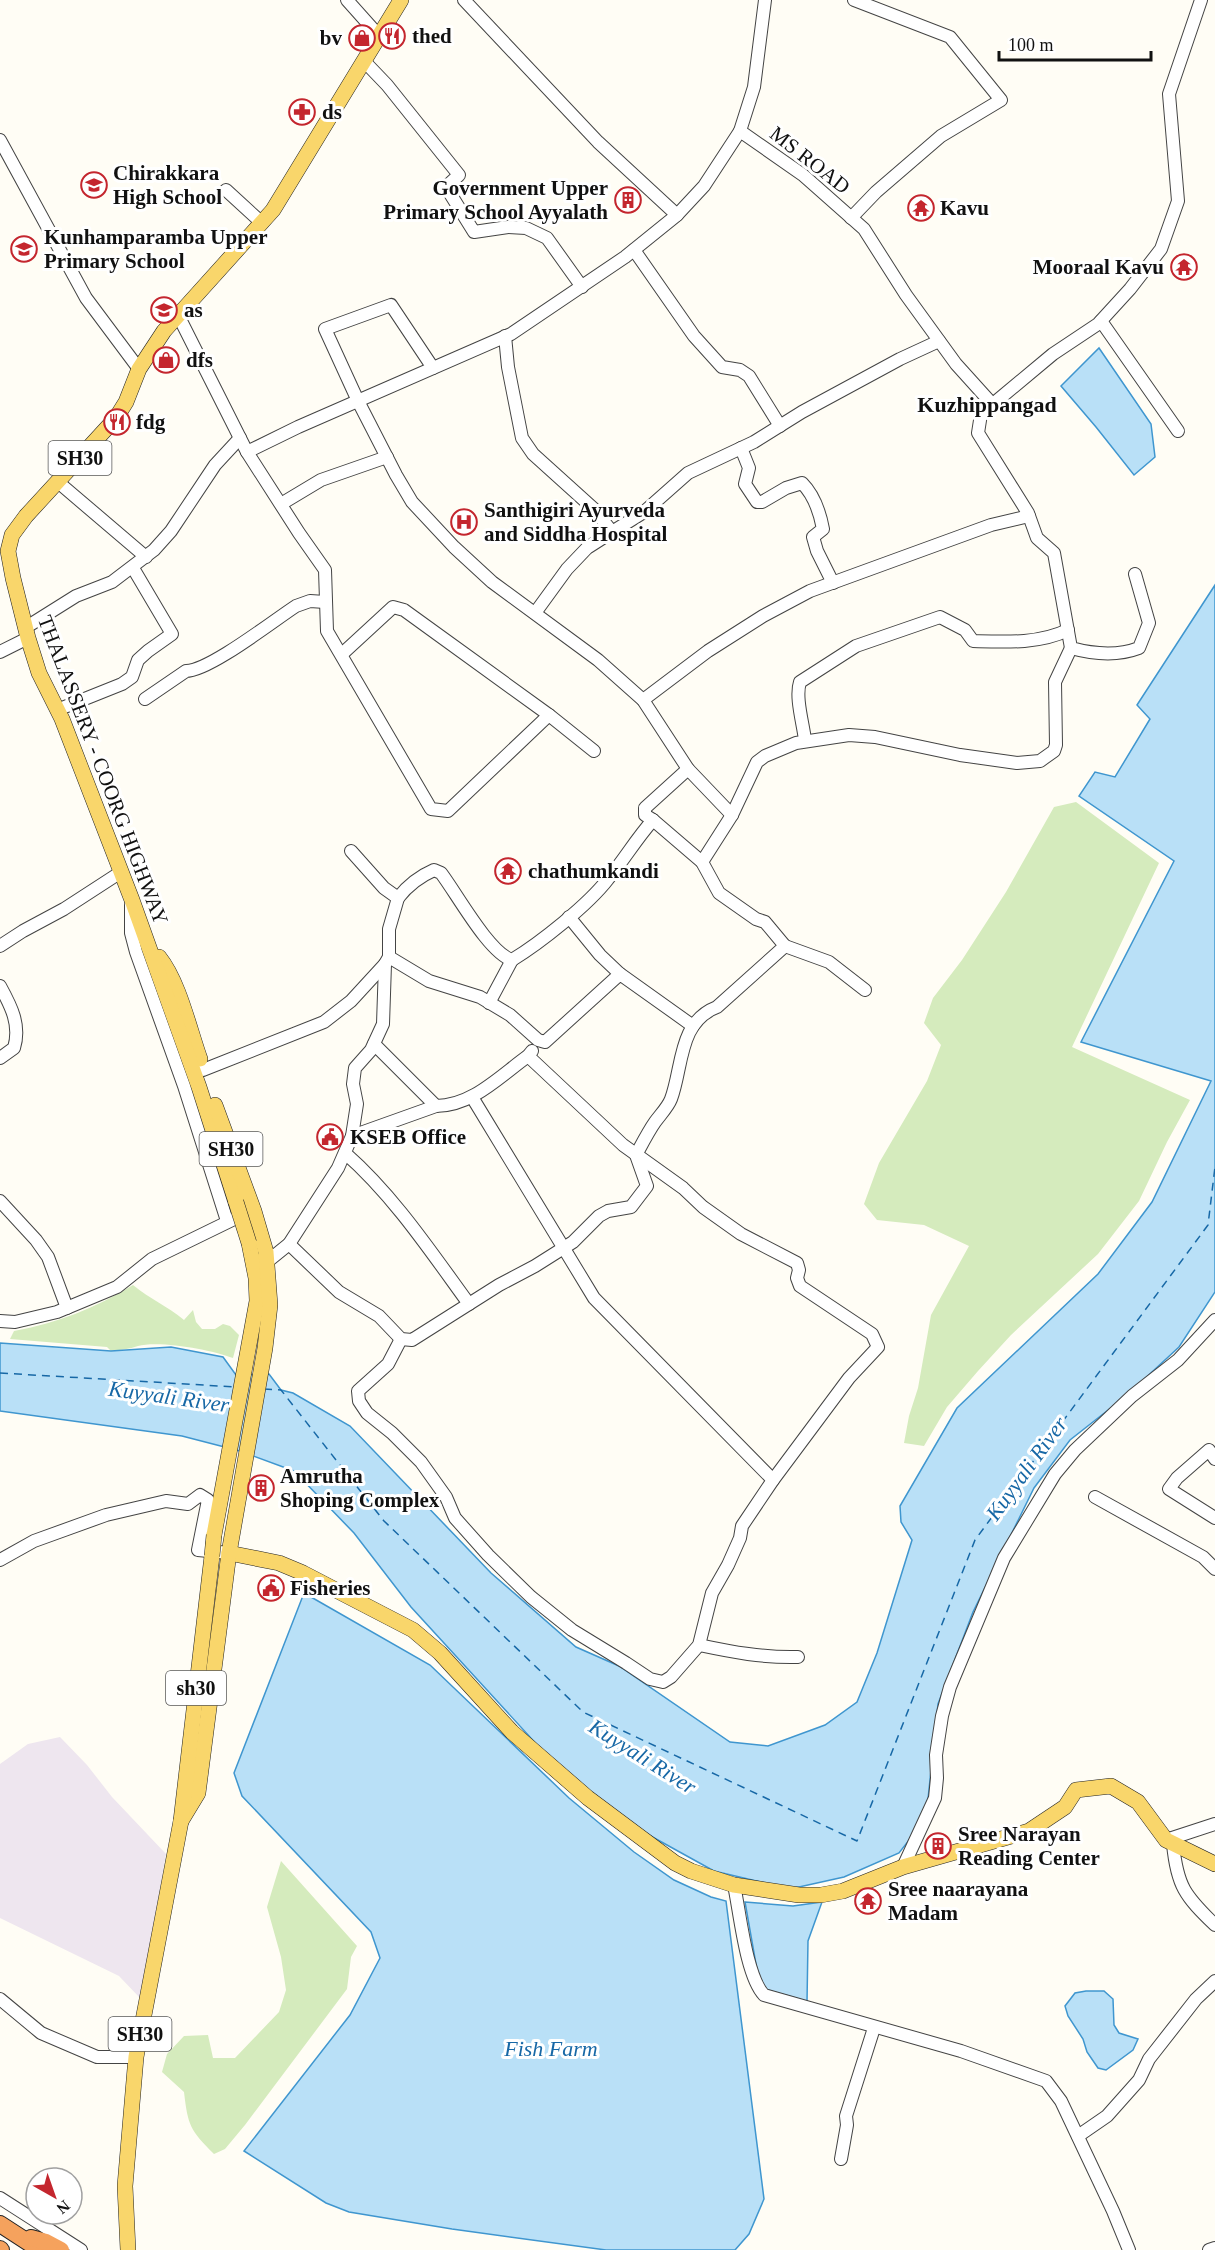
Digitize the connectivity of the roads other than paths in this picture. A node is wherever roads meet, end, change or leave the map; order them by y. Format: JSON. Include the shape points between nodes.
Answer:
{"nodes":[{"id":1,"x":347,"y":0,"type":"edge"},
{"id":2,"x":401,"y":0,"type":"edge"},
{"id":3,"x":464,"y":0,"type":"edge"},
{"id":4,"x":765,"y":0,"type":"edge"},
{"id":5,"x":854,"y":0,"type":"edge"},
{"id":6,"x":1202,"y":0,"type":"edge"},
{"id":7,"x":881,"y":5,"type":"edge"},
{"id":8,"x":380,"y":37,"type":"junction"},
{"id":9,"x":364,"y":62,"type":"junction"},
{"id":10,"x":740,"y":132,"type":"junction"},
{"id":11,"x":0,"y":140,"type":"edge"},
{"id":12,"x":226,"y":190,"type":"dead end"},
{"id":13,"x":677,"y":215,"type":"junction"},
{"id":14,"x":851,"y":218,"type":"junction"},
{"id":15,"x":262,"y":223,"type":"junction"},
{"id":16,"x":634,"y":250,"type":"junction"},
{"id":17,"x":582,"y":287,"type":"junction"},
{"id":18,"x":178,"y":315,"type":"junction"},
{"id":19,"x":1101,"y":321,"type":"junction"},
{"id":20,"x":506,"y":336,"type":"junction"},
{"id":21,"x":939,"y":341,"type":"junction"},
{"id":22,"x":433,"y":368,"type":"junction"},
{"id":23,"x":139,"y":369,"type":"junction"},
{"id":24,"x":358,"y":401,"type":"junction"},
{"id":25,"x":993,"y":405,"type":"junction"},
{"id":26,"x":780,"y":426,"type":"junction"},
{"id":27,"x":1178,"y":431,"type":"dead end"},
{"id":28,"x":240,"y":438,"type":"junction"},
{"id":29,"x":741,"y":448,"type":"junction"},
{"id":30,"x":247,"y":452,"type":"junction"},
{"id":31,"x":387,"y":457,"type":"junction"},
{"id":32,"x":58,"y":482,"type":"junction"},
{"id":33,"x":281,"y":504,"type":"junction"},
{"id":34,"x":1029,"y":516,"type":"junction"},
{"id":35,"x":612,"y":532,"type":"junction"},
{"id":36,"x":6,"y":535,"type":"edge"},
{"id":37,"x":146,"y":557,"type":"junction"},
{"id":38,"x":133,"y":568,"type":"junction"},
{"id":39,"x":1135,"y":573,"type":"dead end"},
{"id":40,"x":833,"y":583,"type":"junction"},
{"id":41,"x":325,"y":603,"type":"junction"},
{"id":42,"x":535,"y":613,"type":"junction"},
{"id":43,"x":1068,"y":630,"type":"junction"},
{"id":44,"x":26,"y":633,"type":"junction"},
{"id":45,"x":1071,"y":648,"type":"junction"},
{"id":46,"x":0,"y":652,"type":"edge"},
{"id":47,"x":342,"y":654,"type":"junction"},
{"id":48,"x":145,"y":699,"type":"dead end"},
{"id":49,"x":643,"y":700,"type":"junction"},
{"id":50,"x":57,"y":710,"type":"junction"},
{"id":51,"x":549,"y":716,"type":"junction"},
{"id":52,"x":805,"y":740,"type":"junction"},
{"id":53,"x":594,"y":751,"type":"dead end"},
{"id":54,"x":688,"y":769,"type":"junction"},
{"id":55,"x":732,"y":815,"type":"junction"},
{"id":56,"x":653,"y":820,"type":"junction"},
{"id":57,"x":351,"y":851,"type":"dead end"},
{"id":58,"x":702,"y":862,"type":"junction"},
{"id":59,"x":121,"y":872,"type":"junction"},
{"id":60,"x":398,"y":898,"type":"junction"},
{"id":61,"x":132,"y":900,"type":"junction"},
{"id":62,"x":569,"y":916,"type":"junction"},
{"id":63,"x":146,"y":941,"type":"junction"},
{"id":64,"x":0,"y":946,"type":"edge"},
{"id":65,"x":785,"y":946,"type":"junction"},
{"id":66,"x":387,"y":960,"type":"junction"},
{"id":67,"x":512,"y":960,"type":"junction"},
{"id":68,"x":620,"y":974,"type":"junction"},
{"id":69,"x":0,"y":986,"type":"edge"},
{"id":70,"x":865,"y":990,"type":"dead end"},
{"id":71,"x":489,"y":1003,"type":"junction"},
{"id":72,"x":693,"y":1026,"type":"junction"},
{"id":73,"x":538,"y":1040,"type":"junction"},
{"id":74,"x":374,"y":1044,"type":"junction"},
{"id":75,"x":528,"y":1056,"type":"junction"},
{"id":76,"x":0,"y":1058,"type":"edge"},
{"id":77,"x":203,"y":1070,"type":"junction"},
{"id":78,"x":472,"y":1097,"type":"junction"},
{"id":79,"x":436,"y":1106,"type":"junction"},
{"id":80,"x":351,"y":1136,"type":"junction"},
{"id":81,"x":345,"y":1153,"type":"junction"},
{"id":82,"x":636,"y":1155,"type":"junction"},
{"id":83,"x":0,"y":1201,"type":"edge"},
{"id":84,"x":254,"y":1211,"type":"junction"},
{"id":85,"x":227,"y":1221,"type":"junction"},
{"id":86,"x":289,"y":1244,"type":"junction"},
{"id":87,"x":564,"y":1247,"type":"junction"},
{"id":88,"x":268,"y":1261,"type":"junction"},
{"id":89,"x":470,"y":1305,"type":"junction"},
{"id":90,"x":67,"y":1308,"type":"junction"},
{"id":91,"x":1215,"y":1320,"type":"edge"},
{"id":92,"x":0,"y":1321,"type":"edge"},
{"id":93,"x":401,"y":1339,"type":"junction"},
{"id":94,"x":1215,"y":1459,"type":"edge"},
{"id":95,"x":772,"y":1480,"type":"junction"},
{"id":96,"x":1095,"y":1497,"type":"dead end"},
{"id":97,"x":1215,"y":1518,"type":"edge"},
{"id":98,"x":229,"y":1553,"type":"junction"},
{"id":99,"x":212,"y":1556,"type":"joint"},
{"id":100,"x":0,"y":1560,"type":"edge"},
{"id":101,"x":1215,"y":1569,"type":"edge"},
{"id":102,"x":699,"y":1646,"type":"junction"},
{"id":103,"x":798,"y":1657,"type":"dead end"},
{"id":104,"x":181,"y":1821,"type":"junction"},
{"id":105,"x":1215,"y":1824,"type":"edge"},
{"id":106,"x":1170,"y":1842,"type":"junction"},
{"id":107,"x":1215,"y":1864,"type":"edge"},
{"id":108,"x":903,"y":1867,"type":"junction"},
{"id":109,"x":734,"y":1885,"type":"junction"},
{"id":110,"x":1215,"y":1925,"type":"edge"},
{"id":111,"x":1215,"y":1981,"type":"edge"},
{"id":112,"x":0,"y":1999,"type":"edge"},
{"id":113,"x":874,"y":2028,"type":"junction"},
{"id":114,"x":136,"y":2057,"type":"junction"},
{"id":115,"x":1078,"y":2136,"type":"junction"},
{"id":116,"x":841,"y":2159,"type":"dead end"},
{"id":117,"x":0,"y":2198,"type":"edge"},
{"id":118,"x":0,"y":2224,"type":"edge"},
{"id":119,"x":18,"y":2236,"type":"junction"},
{"id":120,"x":1215,"y":2248,"type":"edge"},
{"id":121,"x":40,"y":2250,"type":"edge"},
{"id":122,"x":61,"y":2250,"type":"edge"},
{"id":123,"x":81,"y":2250,"type":"edge"},
{"id":124,"x":128,"y":2250,"type":"edge"},
{"id":125,"x":1129,"y":2250,"type":"edge"},
{"id":126,"x":1209,"y":2250,"type":"edge"}],
"edges":[{"from":1,"to":8,"type":"street"},
{"from":2,"to":8,"type":"main road","name":"THALASSERY - COORG HIGHWAY","number":"SH30"},
{"from":3,"to":13,"type":"street","via":[[598,142]]},
{"from":4,"to":10,"type":"street","via":[[754,87]]},
{"from":5,"to":7,"type":"street"},
{"from":6,"to":19,"type":"street","via":[[1169,94],[1178,201],[1161,249]]},
{"from":7,"to":14,"type":"street","via":[[950,37],[1001,100],[941,136]]},
{"from":8,"to":9,"type":"main road","name":"THALASSERY - COORG HIGHWAY","number":"SH30"},
{"from":9,"to":15,"type":"main road","name":"THALASSERY - COORG HIGHWAY","number":"SH30"},
{"from":9,"to":17,"type":"street","via":[[459,175],[446,187],[474,232],[526,228],[548,238]]},
{"from":10,"to":13,"type":"street","name":"MS ROAD","via":[[704,186]]},
{"from":10,"to":14,"type":"street","name":"MS ROAD","via":[[803,175]]},
{"from":11,"to":23,"type":"street","via":[[86,298]]},
{"from":12,"to":15,"type":"street"},
{"from":13,"to":16,"type":"street","name":"MS ROAD"},
{"from":14,"to":21,"type":"street","name":"MS ROAD","via":[[864,229]]},
{"from":15,"to":18,"type":"main road","name":"THALASSERY - COORG HIGHWAY","number":"SH30"},
{"from":16,"to":17,"type":"street","name":"MS ROAD"},
{"from":16,"to":26,"type":"street","via":[[694,336],[722,368],[741,370],[748,376]]},
{"from":17,"to":20,"type":"street","name":"MS ROAD"},
{"from":18,"to":23,"type":"main road","name":"THALASSERY - COORG HIGHWAY","number":"SH30"},
{"from":18,"to":28,"type":"street"},
{"from":19,"to":25,"type":"street","via":[[1053,354]]},
{"from":19,"to":27,"type":"street"},
{"from":20,"to":22,"type":"street","name":"MS ROAD"},
{"from":20,"to":35,"type":"street","via":[[522,438],[533,454],[595,510]]},
{"from":21,"to":25,"type":"street","name":"MS ROAD"},
{"from":21,"to":26,"type":"street"},
{"from":22,"to":24,"type":"street","name":"MS ROAD"},
{"from":22,"to":24,"type":"street","via":[[391,306],[325,328]]},
{"from":23,"to":32,"type":"main road","name":"THALASSERY - COORG HIGHWAY","number":"SH30","via":[[120,412]]},
{"from":24,"to":30,"type":"street","name":"MS ROAD"},
{"from":24,"to":31,"type":"street"},
{"from":25,"to":34,"type":"street","via":[[981,414],[978,432]]},
{"from":26,"to":29,"type":"street"},
{"from":28,"to":30,"type":"street"},
{"from":28,"to":37,"type":"street","via":[[215,465],[171,531]]},
{"from":29,"to":35,"type":"street","via":[[688,473],[644,512]]},
{"from":29,"to":40,"type":"street","via":[[749,468],[745,484],[757,502],[802,483],[808,489],[823,529],[813,537]]},
{"from":30,"to":33,"type":"street"},
{"from":31,"to":33,"type":"street","via":[[321,480]]},
{"from":31,"to":42,"type":"street","via":[[412,502],[454,548]]},
{"from":32,"to":36,"type":"main road","name":"THALASSERY - COORG HIGHWAY","number":"SH30"},
{"from":32,"to":37,"type":"street"},
{"from":33,"to":41,"type":"street","via":[[326,570]]},
{"from":34,"to":40,"type":"street","via":[[991,525]]},
{"from":34,"to":43,"type":"street","via":[[1037,538],[1054,553]]},
{"from":35,"to":42,"type":"street","via":[[587,548],[567,569]]},
{"from":36,"to":44,"type":"main road","name":"THALASSERY - COORG HIGHWAY","number":"SH30"},
{"from":37,"to":38,"type":"street"},
{"from":38,"to":44,"type":"street","via":[[112,582],[76,596]]},
{"from":38,"to":50,"type":"street","via":[[172,633],[138,660],[132,677],[122,684]]},
{"from":39,"to":45,"type":"street","via":[[1149,623],[1139,648],[1092,654]]},
{"from":40,"to":49,"type":"street","via":[[763,616]]},
{"from":41,"to":47,"type":"street","via":[[327,631]]},
{"from":41,"to":48,"type":"street","via":[[310,601],[296,606],[212,662],[186,671]]},
{"from":42,"to":49,"type":"street"},
{"from":43,"to":45,"type":"street"},
{"from":43,"to":52,"type":"street","via":[[1054,637],[1027,641],[973,641],[965,630],[940,617],[856,646],[800,682],[796,693]]},
{"from":44,"to":46,"type":"street"},
{"from":44,"to":50,"type":"main road","name":"THALASSERY - COORG HIGHWAY","number":"SH30"},
{"from":45,"to":52,"type":"street","via":[[1055,682],[1056,745],[1040,761],[1017,764],[875,737],[849,735]]},
{"from":47,"to":51,"type":"street","via":[[393,607],[404,610]]},
{"from":47,"to":51,"type":"street","via":[[431,809],[448,811]]},
{"from":49,"to":54,"type":"street"},
{"from":50,"to":59,"type":"main road","name":"THALASSERY - COORG HIGHWAY","number":"SH30"},
{"from":51,"to":53,"type":"street"},
{"from":52,"to":55,"type":"street","via":[[757,762]]},
{"from":54,"to":55,"type":"street"},
{"from":54,"to":56,"type":"street","via":[[645,808],[645,814]]},
{"from":55,"to":58,"type":"street"},
{"from":56,"to":58,"type":"street"},
{"from":56,"to":62,"type":"street","via":[[607,881]]},
{"from":57,"to":60,"type":"street"},
{"from":58,"to":65,"type":"street","via":[[719,893],[765,922]]},
{"from":59,"to":61,"type":"main road","name":"THALASSERY - COORG HIGHWAY","number":"SH30"},
{"from":59,"to":64,"type":"street"},
{"from":60,"to":66,"type":"street","via":[[388,929]]},
{"from":60,"to":67,"type":"street","via":[[423,875],[434,870],[441,873],[499,954]]},
{"from":61,"to":63,"type":"main road","name":"THALASSERY - COORG HIGHWAY","number":"SH30"},
{"from":61,"to":85,"type":"street","via":[[131,933],[136,952]]},
{"from":62,"to":67,"type":"street"},
{"from":62,"to":68,"type":"street"},
{"from":63,"to":77,"type":"main road","number":"SH30","via":[[164,964]]},
{"from":63,"to":99,"type":"main road","name":"THALASSERY - COORG HIGHWAY","number":"SH30","bridge":true,"via":[[200,1087],[249,1243],[256,1278],[257,1301]]},
{"from":65,"to":70,"type":"street","via":[[829,962]]},
{"from":65,"to":72,"type":"street"},
{"from":66,"to":71,"type":"street","via":[[429,981]]},
{"from":66,"to":74,"type":"street","via":[[383,1024]]},
{"from":66,"to":77,"type":"street","via":[[351,1000],[324,1022]]},
{"from":67,"to":71,"type":"street"},
{"from":68,"to":72,"type":"street"},
{"from":68,"to":73,"type":"street","via":[[545,1042]]},
{"from":69,"to":76,"type":"street","via":[[15,1017],[18,1035],[14,1048]]},
{"from":71,"to":73,"type":"street","via":[[510,1015]]},
{"from":72,"to":82,"type":"street","via":[[682,1049],[670,1101]]},
{"from":73,"to":75,"type":"street"},
{"from":74,"to":79,"type":"street"},
{"from":74,"to":80,"type":"street","via":[[355,1068],[357,1104]]},
{"from":75,"to":78,"type":"street"},
{"from":75,"to":82,"type":"street"},
{"from":77,"to":84,"type":"main road","number":"SH30"},
{"from":78,"to":79,"type":"street"},
{"from":78,"to":87,"type":"street"},
{"from":79,"to":80,"type":"street"},
{"from":80,"to":81,"type":"street"},
{"from":81,"to":86,"type":"street"},
{"from":81,"to":89,"type":"street","via":[[393,1203]]},
{"from":82,"to":87,"type":"street","via":[[647,1186],[636,1201],[631,1207],[600,1216]]},
{"from":82,"to":95,"type":"street","via":[[721,1221],[797,1263],[800,1286],[872,1334],[878,1347],[849,1378]]},
{"from":83,"to":90,"type":"street","via":[[48,1257]]},
{"from":84,"to":85,"type":"street"},
{"from":84,"to":88,"type":"main road","number":"SH30"},
{"from":85,"to":90,"type":"street","via":[[152,1259],[117,1287]]},
{"from":86,"to":88,"type":"street"},
{"from":86,"to":93,"type":"street","via":[[339,1292],[379,1316]]},
{"from":87,"to":89,"type":"street"},
{"from":87,"to":95,"type":"street","via":[[594,1298]]},
{"from":88,"to":98,"type":"main road","number":"SH30","via":[[270,1305]]},
{"from":89,"to":93,"type":"street","via":[[412,1340]]},
{"from":90,"to":92,"type":"street","via":[[15,1322]]},
{"from":91,"to":108,"type":"street","via":[[1178,1360],[1132,1396],[1075,1450],[1055,1474],[1004,1558],[950,1687],[936,1755],[935,1798]]},
{"from":93,"to":102,"type":"street","via":[[388,1364],[358,1392],[359,1401],[421,1462],[446,1497],[455,1518],[488,1555],[572,1630],[650,1679],[663,1682],[671,1677]]},
{"from":94,"to":97,"type":"street","via":[[1209,1450],[1169,1489]]},
{"from":95,"to":102,"type":"street","via":[[742,1526],[740,1538],[712,1593]]},
{"from":96,"to":101,"type":"street","via":[[1203,1557]]},
{"from":98,"to":100,"type":"street","via":[[198,1550],[208,1500],[200,1495],[188,1504],[166,1501],[80,1523]]},
{"from":98,"to":104,"type":"main road","number":"SH30","via":[[198,1793]]},
{"from":98,"to":109,"type":"main road","via":[[279,1563],[413,1630],[440,1653],[512,1732],[588,1798],[675,1863]]},
{"from":99,"to":104,"type":"main road","number":"sh30"},
{"from":102,"to":103,"type":"street","via":[[739,1654]]},
{"from":104,"to":114,"type":"main road","number":"SH30"},
{"from":105,"to":106,"type":"street"},
{"from":106,"to":107,"type":"main road"},
{"from":106,"to":108,"type":"main road","via":[[1137,1802],[1111,1786],[1076,1790],[1065,1807],[1029,1831]]},
{"from":106,"to":110,"type":"street","via":[[1182,1890]]},
{"from":108,"to":109,"type":"main road","via":[[843,1891],[820,1895]]},
{"from":109,"to":113,"type":"street","via":[[756,1987],[764,1995]]},
{"from":111,"to":115,"type":"street","via":[[1149,2059],[1139,2080],[1107,2116]]},
{"from":112,"to":114,"type":"street","via":[[41,2033],[97,2056]]},
{"from":113,"to":115,"type":"street","via":[[961,2051],[1046,2081]]},
{"from":113,"to":116,"type":"street","via":[[846,2116]]},
{"from":114,"to":124,"type":"main road","number":"SH30","via":[[124,2186]]},
{"from":115,"to":125,"type":"street"},
{"from":117,"to":123,"type":"street"},
{"from":118,"to":119,"type":"highway"},
{"from":119,"to":121,"type":"highway"},
{"from":119,"to":122,"type":"highway"},
{"from":120,"to":126,"type":"street"}]}
